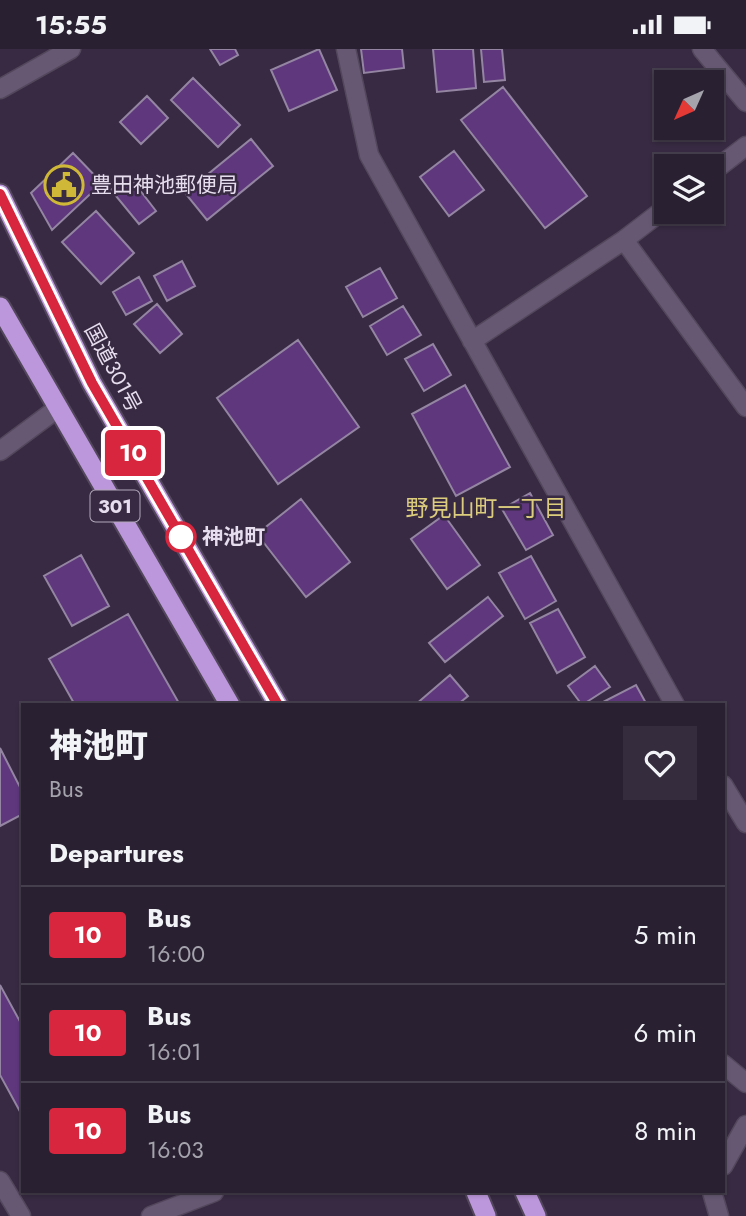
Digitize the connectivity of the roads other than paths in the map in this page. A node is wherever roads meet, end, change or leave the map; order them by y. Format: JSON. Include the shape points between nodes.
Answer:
{"nodes":[{"id":1,"x":71,"y":49,"type":"edge"},
{"id":2,"x":345,"y":49,"type":"edge"},
{"id":3,"x":702,"y":49,"type":"edge"},
{"id":4,"x":0,"y":89,"type":"edge"},
{"id":5,"x":746,"y":102,"type":"edge"},
{"id":6,"x":746,"y":146,"type":"edge"},
{"id":7,"x":724,"y":163,"type":"edge"},
{"id":8,"x":0,"y":194,"type":"edge"},
{"id":9,"x":654,"y":217,"type":"edge"},
{"id":10,"x":624,"y":240,"type":"junction"},
{"id":11,"x":0,"y":307,"type":"edge"},
{"id":12,"x":472,"y":341,"type":"junction"},
{"id":13,"x":746,"y":407,"type":"edge"},
{"id":14,"x":58,"y":408,"type":"junction"},
{"id":15,"x":0,"y":451,"type":"edge"},
{"id":16,"x":229,"y":703,"type":"edge"},
{"id":17,"x":277,"y":703,"type":"edge"},
{"id":18,"x":674,"y":703,"type":"edge"},
{"id":19,"x":725,"y":788,"type":"edge"},
{"id":20,"x":746,"y":823,"type":"edge"},
{"id":21,"x":725,"y":1066,"type":"edge"},
{"id":22,"x":746,"y":1083,"type":"edge"},
{"id":23,"x":746,"y":1125,"type":"edge"},
{"id":24,"x":725,"y":1162,"type":"edge"},
{"id":25,"x":0,"y":1181,"type":"edge"},
{"id":26,"x":211,"y":1193,"type":"edge"},
{"id":27,"x":476,"y":1193,"type":"edge"},
{"id":28,"x":525,"y":1193,"type":"edge"},
{"id":29,"x":712,"y":1193,"type":"edge"},
{"id":30,"x":21,"y":1216,"type":"edge"},
{"id":31,"x":151,"y":1216,"type":"edge"},
{"id":32,"x":486,"y":1216,"type":"edge"},
{"id":33,"x":536,"y":1216,"type":"edge"},
{"id":34,"x":719,"y":1216,"type":"edge"}],
"edges":[{"from":1,"to":4,"type":"street"},
{"from":2,"to":12,"type":"street","via":[[369,155]]},
{"from":3,"to":5,"type":"street"},
{"from":6,"to":7,"type":"street"},
{"from":8,"to":17,"type":"highway","name":"国道301号","number":"301","via":[[92,383]]},
{"from":9,"to":10,"type":"street"},
{"from":10,"to":12,"type":"street"},
{"from":10,"to":13,"type":"street"},
{"from":11,"to":14,"type":"highway","number":"301"},
{"from":12,"to":18,"type":"street"},
{"from":14,"to":15,"type":"street"},
{"from":14,"to":16,"type":"highway","number":"301"},
{"from":19,"to":20,"type":"street"},
{"from":21,"to":22,"type":"street"},
{"from":23,"to":24,"type":"street"},
{"from":25,"to":30,"type":"street"},
{"from":26,"to":31,"type":"street"},
{"from":27,"to":32,"type":"highway"},
{"from":28,"to":33,"type":"highway"},
{"from":29,"to":34,"type":"street"}]}
